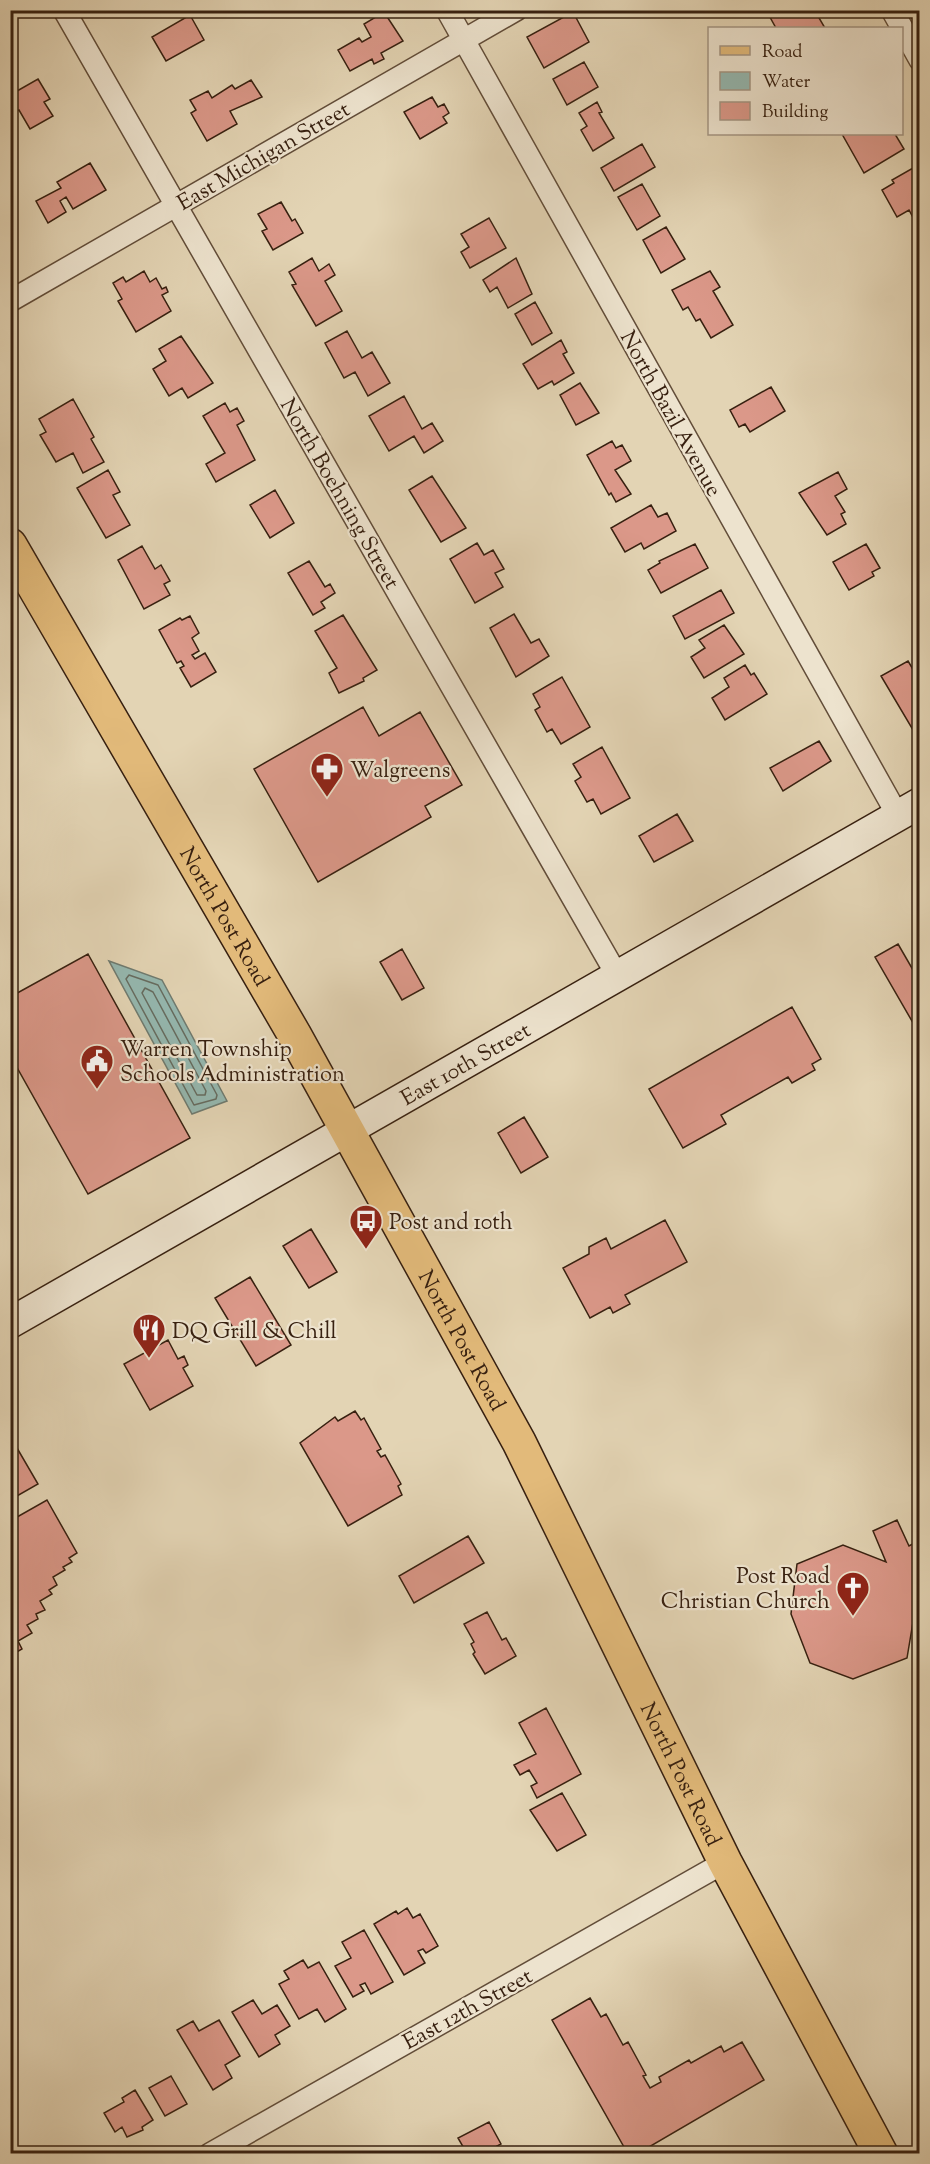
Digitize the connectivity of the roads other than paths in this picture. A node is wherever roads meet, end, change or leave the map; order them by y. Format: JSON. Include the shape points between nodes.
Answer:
{"nodes":[{"id":1,"x":64,"y":10,"type":"edge"},
{"id":2,"x":447,"y":10,"type":"edge"},
{"id":3,"x":516,"y":10,"type":"edge"},
{"id":4,"x":892,"y":10,"type":"edge"},
{"id":5,"x":902,"y":27,"type":"edge"},
{"id":6,"x":903,"y":30,"type":"edge"},
{"id":7,"x":464,"y":41,"type":"junction"},
{"id":8,"x":920,"y":60,"type":"edge"},
{"id":9,"x":176,"y":205,"type":"junction"},
{"id":10,"x":10,"y":301,"type":"edge"},
{"id":11,"x":10,"y":545,"type":"edge"},
{"id":12,"x":909,"y":809,"type":"edge"},
{"id":13,"x":618,"y":977,"type":"junction"},
{"id":14,"x":347,"y":1131,"type":"junction"},
{"id":15,"x":10,"y":1323,"type":"edge"},
{"id":16,"x":725,"y":1863,"type":"junction"},
{"id":17,"x":210,"y":2154,"type":"edge"},
{"id":18,"x":881,"y":2154,"type":"edge"}],
"edges":[{"from":1,"to":9,"type":"street","name":"North Boehning Street"},
{"from":2,"to":7,"type":"street","name":"North Bazil Avenue"},
{"from":3,"to":7,"type":"street","name":"East Michigan Street"},
{"from":4,"to":5,"type":"street"},
{"from":6,"to":8,"type":"street"},
{"from":7,"to":9,"type":"street","name":"East Michigan Street"},
{"from":7,"to":12,"type":"street","name":"North Bazil Avenue"},
{"from":9,"to":10,"type":"street","name":"East Michigan Street"},
{"from":9,"to":13,"type":"street","name":"North Boehning Street"},
{"from":11,"to":14,"type":"main road","name":"North Post Road"},
{"from":12,"to":13,"type":"main road","name":"East 10th Street"},
{"from":13,"to":14,"type":"main road","name":"East 10th Street"},
{"from":14,"to":15,"type":"main road","name":"East 10th Street"},
{"from":14,"to":16,"type":"main road","name":"North Post Road","via":[[519,1443]]},
{"from":16,"to":17,"type":"street","name":"East 12th Street"},
{"from":16,"to":18,"type":"main road","name":"North Post Road"}]}
